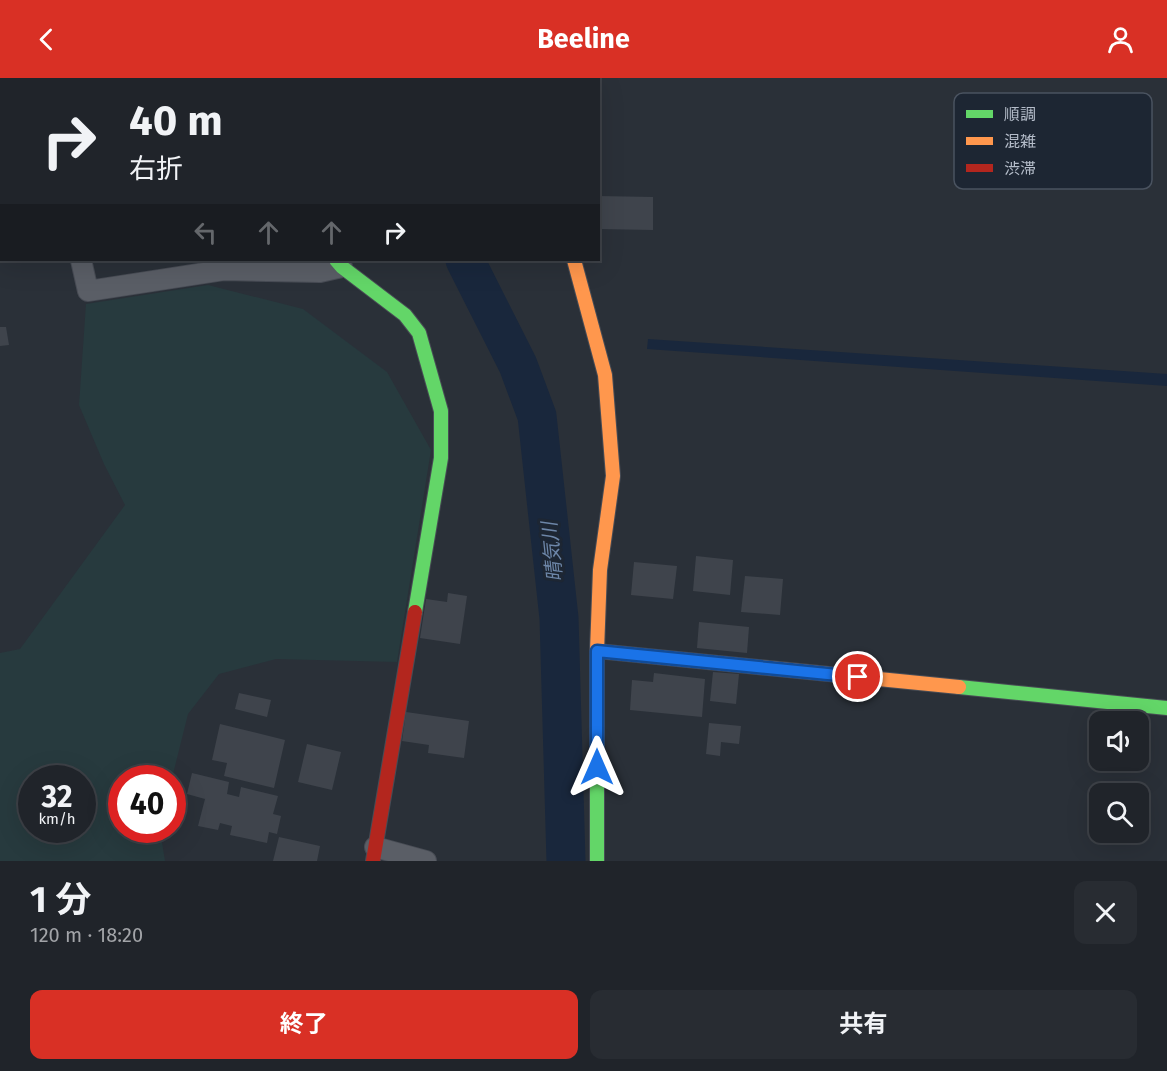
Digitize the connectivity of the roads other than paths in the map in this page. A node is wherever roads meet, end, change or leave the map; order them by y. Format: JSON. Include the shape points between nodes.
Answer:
{"nodes":[{"id":1,"x":81,"y":261,"type":"edge"},
{"id":2,"x":574,"y":261,"type":"edge"},
{"id":3,"x":339,"y":263,"type":"edge"},
{"id":4,"x":597,"y":651,"type":"junction"},
{"id":5,"x":1167,"y":708,"type":"edge"},
{"id":6,"x":374,"y":854,"type":"edge"},
{"id":7,"x":426,"y":861,"type":"edge"},
{"id":8,"x":597,"y":861,"type":"edge"}],
"edges":[{"from":1,"to":3,"type":"street","via":[[88,291],[224,270],[320,272]]},
{"from":2,"to":4,"type":"street","via":[[605,375],[613,476],[600,570]]},
{"from":3,"to":6,"type":"street","via":[[405,315],[419,333],[441,411],[441,458]]},
{"from":4,"to":5,"type":"street"},
{"from":4,"to":8,"type":"street"},
{"from":6,"to":7,"type":"street"}]}
